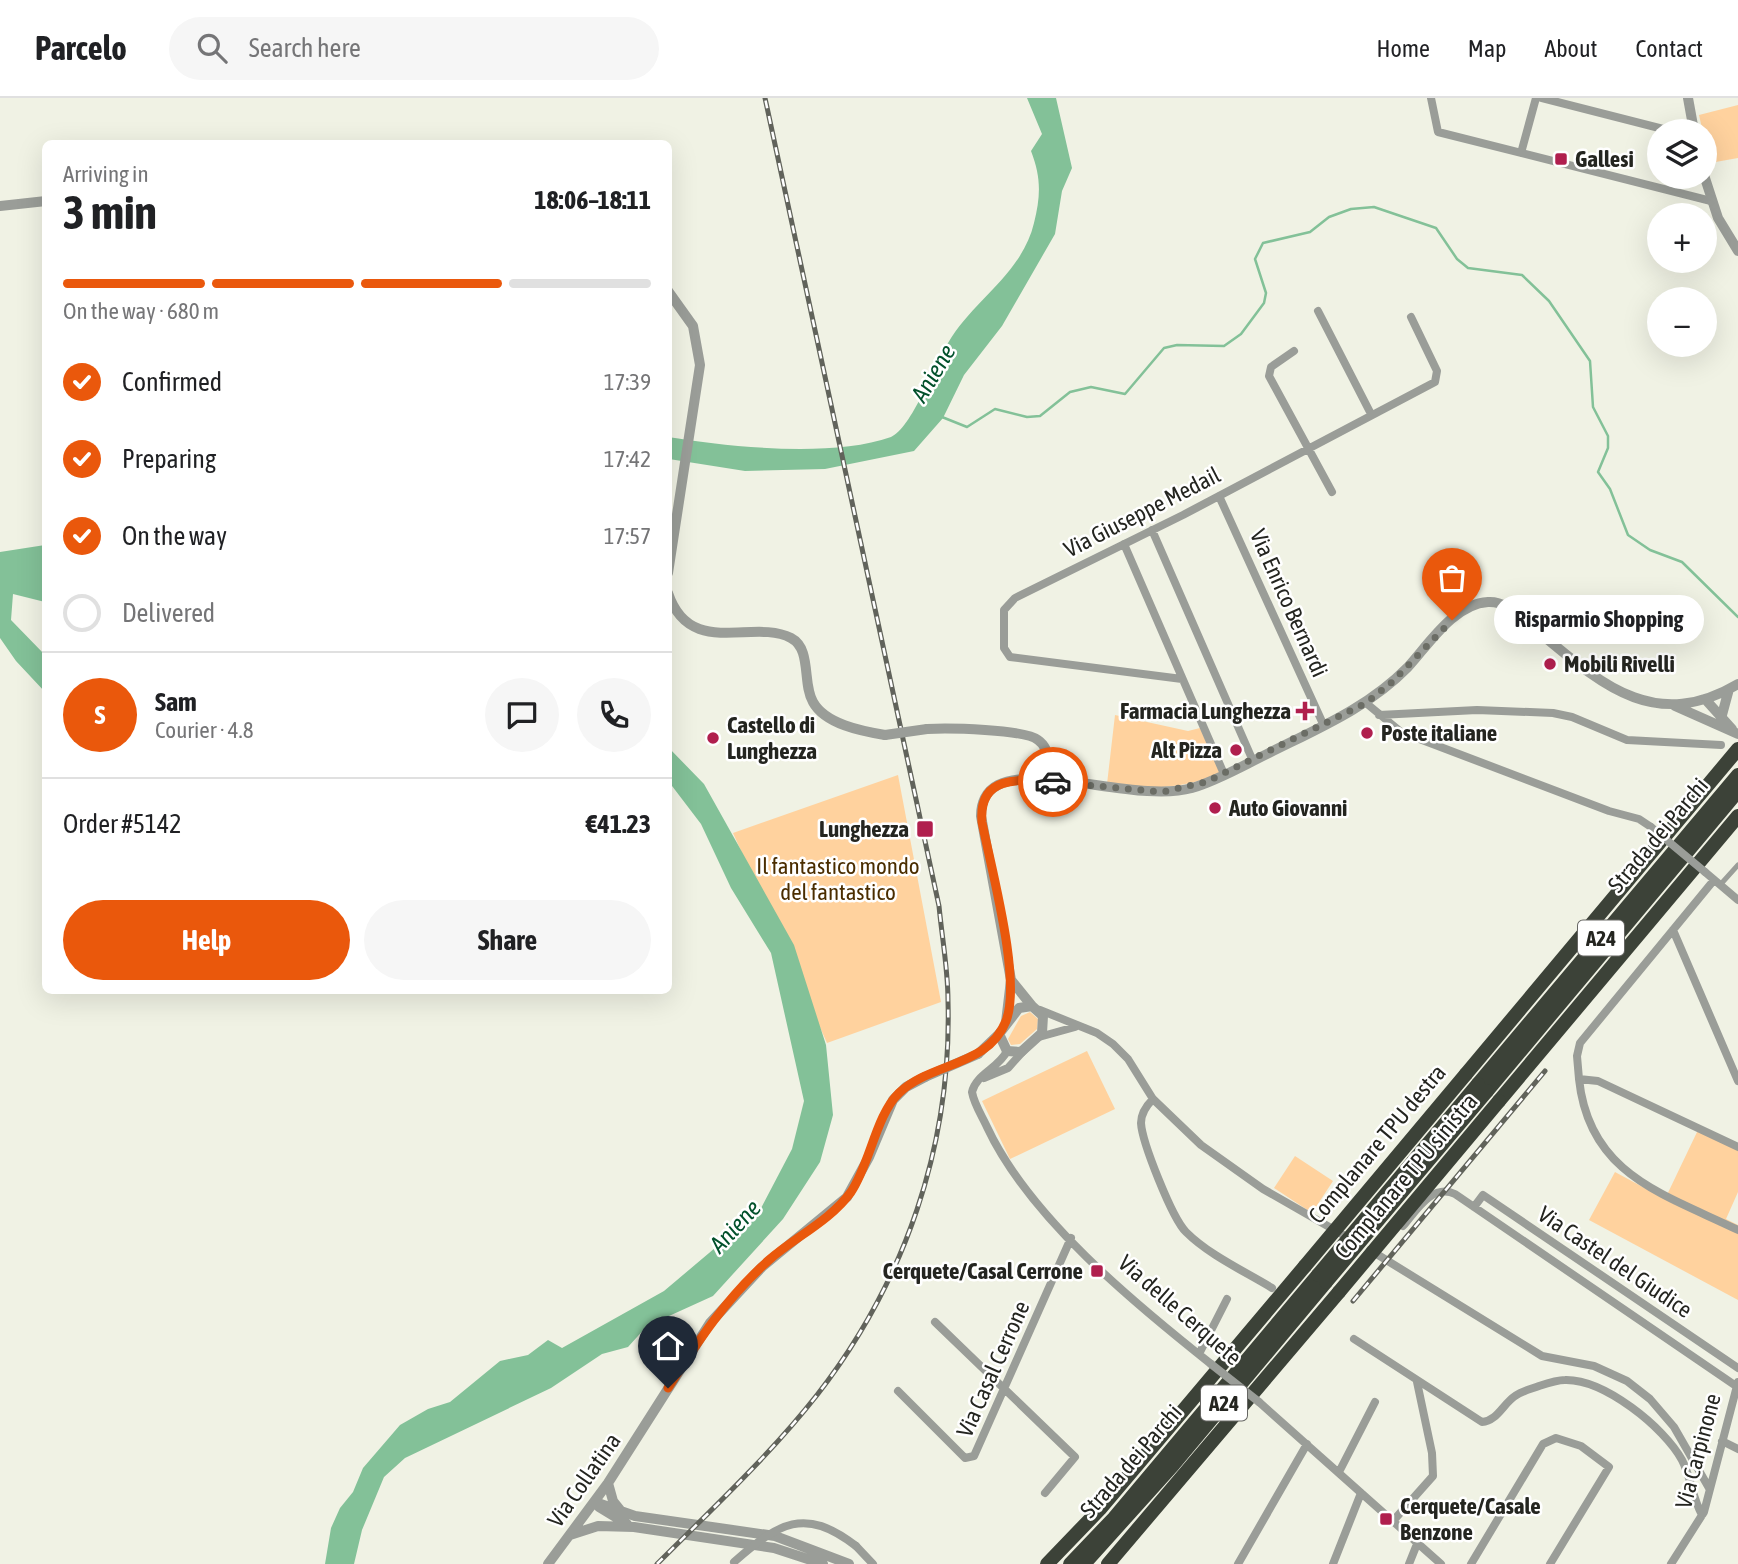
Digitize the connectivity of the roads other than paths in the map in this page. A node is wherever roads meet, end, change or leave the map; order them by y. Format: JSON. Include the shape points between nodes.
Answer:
{"nodes":[{"id":1,"x":1431,"y":98,"type":"edge"},
{"id":2,"x":1536,"y":98,"type":"edge"},
{"id":3,"x":1542,"y":98,"type":"edge"},
{"id":4,"x":1688,"y":98,"type":"edge"},
{"id":5,"x":1692,"y":119,"type":"edge"},
{"id":6,"x":1647,"y":125,"type":"edge"},
{"id":7,"x":1521,"y":153,"type":"junction"},
{"id":8,"x":1708,"y":189,"type":"edge"},
{"id":9,"x":42,"y":201,"type":"edge"},
{"id":10,"x":1711,"y":201,"type":"junction"},
{"id":11,"x":0,"y":206,"type":"edge"},
{"id":12,"x":1738,"y":251,"type":"edge"},
{"id":13,"x":672,"y":296,"type":"edge"},
{"id":14,"x":1318,"y":311,"type":"dead end"},
{"id":15,"x":1411,"y":317,"type":"dead end"},
{"id":16,"x":1294,"y":351,"type":"dead end"},
{"id":17,"x":1371,"y":414,"type":"junction"},
{"id":18,"x":1308,"y":447,"type":"junction"},
{"id":19,"x":1332,"y":492,"type":"dead end"},
{"id":20,"x":1219,"y":496,"type":"junction"},
{"id":21,"x":1152,"y":530,"type":"junction"},
{"id":22,"x":1124,"y":544,"type":"junction"},
{"id":23,"x":672,"y":548,"type":"edge"},
{"id":24,"x":672,"y":600,"type":"edge"},
{"id":25,"x":1182,"y":679,"type":"junction"},
{"id":26,"x":1734,"y":687,"type":"edge"},
{"id":27,"x":1704,"y":699,"type":"junction"},
{"id":28,"x":1366,"y":703,"type":"junction"},
{"id":29,"x":1674,"y":706,"type":"junction"},
{"id":30,"x":1379,"y":715,"type":"junction"},
{"id":31,"x":1722,"y":715,"type":"junction"},
{"id":32,"x":1710,"y":719,"type":"junction"},
{"id":33,"x":1324,"y":726,"type":"junction"},
{"id":34,"x":1736,"y":733,"type":"edge"},
{"id":35,"x":1721,"y":745,"type":"dead end"},
{"id":36,"x":1738,"y":750,"type":"edge"},
{"id":37,"x":1253,"y":761,"type":"junction"},
{"id":38,"x":1224,"y":775,"type":"junction"},
{"id":39,"x":1738,"y":775,"type":"edge"},
{"id":40,"x":1048,"y":781,"type":"junction"},
{"id":41,"x":1731,"y":794,"type":"edge"},
{"id":42,"x":1738,"y":816,"type":"edge"},
{"id":43,"x":1738,"y":864,"type":"edge"},
{"id":44,"x":1717,"y":882,"type":"junction"},
{"id":45,"x":1738,"y":900,"type":"edge"},
{"id":46,"x":1672,"y":930,"type":"junction"},
{"id":47,"x":1011,"y":980,"type":"junction"},
{"id":48,"x":1034,"y":1008,"type":"junction"},
{"id":49,"x":1006,"y":1022,"type":"junction"},
{"id":50,"x":1082,"y":1027,"type":"junction"},
{"id":51,"x":999,"y":1034,"type":"junction"},
{"id":52,"x":1039,"y":1037,"type":"junction"},
{"id":53,"x":1026,"y":1048,"type":"junction"},
{"id":54,"x":1006,"y":1049,"type":"junction"},
{"id":55,"x":978,"y":1054,"type":"junction"},
{"id":56,"x":1579,"y":1079,"type":"junction"},
{"id":57,"x":978,"y":1080,"type":"junction"},
{"id":58,"x":1738,"y":1081,"type":"edge"},
{"id":59,"x":1153,"y":1099,"type":"junction"},
{"id":60,"x":1738,"y":1147,"type":"edge"},
{"id":61,"x":1474,"y":1207,"type":"junction"},
{"id":62,"x":1738,"y":1230,"type":"edge"},
{"id":63,"x":1071,"y":1238,"type":"junction"},
{"id":64,"x":1378,"y":1254,"type":"junction"},
{"id":65,"x":1272,"y":1288,"type":"dead end"},
{"id":66,"x":1227,"y":1299,"type":"dead end"},
{"id":67,"x":935,"y":1322,"type":"dead end"},
{"id":68,"x":1354,"y":1339,"type":"dead end"},
{"id":69,"x":1199,"y":1354,"type":"junction"},
{"id":70,"x":1738,"y":1368,"type":"edge"},
{"id":71,"x":1417,"y":1382,"type":"junction"},
{"id":72,"x":1737,"y":1384,"type":"edge"},
{"id":73,"x":1004,"y":1390,"type":"junction"},
{"id":74,"x":898,"y":1391,"type":"dead end"},
{"id":75,"x":1375,"y":1402,"type":"dead end"},
{"id":76,"x":1722,"y":1441,"type":"junction"},
{"id":77,"x":1307,"y":1444,"type":"junction"},
{"id":78,"x":1738,"y":1449,"type":"edge"},
{"id":79,"x":1339,"y":1472,"type":"junction"},
{"id":80,"x":608,"y":1483,"type":"junction"},
{"id":81,"x":1709,"y":1488,"type":"junction"},
{"id":82,"x":1045,"y":1493,"type":"dead end"},
{"id":83,"x":1361,"y":1493,"type":"junction"},
{"id":84,"x":594,"y":1502,"type":"junction"},
{"id":85,"x":624,"y":1513,"type":"junction"},
{"id":86,"x":1702,"y":1515,"type":"junction"},
{"id":87,"x":1118,"y":1521,"type":"junction"},
{"id":88,"x":1393,"y":1521,"type":"junction"},
{"id":89,"x":634,"y":1528,"type":"junction"},
{"id":90,"x":569,"y":1536,"type":"junction"},
{"id":91,"x":1418,"y":1544,"type":"junction"},
{"id":92,"x":733,"y":1563,"type":"edge"},
{"id":93,"x":548,"y":1564,"type":"edge"},
{"id":94,"x":823,"y":1564,"type":"edge"},
{"id":95,"x":849,"y":1564,"type":"edge"},
{"id":96,"x":873,"y":1564,"type":"edge"},
{"id":97,"x":1046,"y":1564,"type":"edge"},
{"id":98,"x":1070,"y":1564,"type":"edge"},
{"id":99,"x":1084,"y":1564,"type":"edge"},
{"id":100,"x":1108,"y":1564,"type":"edge"},
{"id":101,"x":1238,"y":1564,"type":"edge"},
{"id":102,"x":1333,"y":1564,"type":"edge"},
{"id":103,"x":1409,"y":1564,"type":"edge"},
{"id":104,"x":1441,"y":1564,"type":"edge"},
{"id":105,"x":1471,"y":1564,"type":"edge"},
{"id":106,"x":1550,"y":1564,"type":"edge"},
{"id":107,"x":1671,"y":1564,"type":"edge"}],
"edges":[{"from":1,"to":7,"type":"street","via":[[1438,132]]},
{"from":2,"to":7,"type":"street"},
{"from":3,"to":6,"type":"street"},
{"from":4,"to":5,"type":"street"},
{"from":7,"to":10,"type":"street"},
{"from":8,"to":10,"type":"street"},
{"from":9,"to":11,"type":"street"},
{"from":10,"to":12,"type":"street"},
{"from":13,"to":23,"type":"street","via":[[688,316],[698,342],[700,371]]},
{"from":14,"to":17,"type":"street"},
{"from":15,"to":17,"type":"street","name":"Via Giuseppe Medail","via":[[1437,379]]},
{"from":16,"to":18,"type":"street","via":[[1271,368],[1269,376]]},
{"from":17,"to":18,"type":"street","name":"Via Giuseppe Medail"},
{"from":18,"to":19,"type":"street"},
{"from":18,"to":20,"type":"street","name":"Via Giuseppe Medail"},
{"from":20,"to":21,"type":"street","name":"Via Giuseppe Medail"},
{"from":20,"to":33,"type":"street","name":"Via Enrico Bernardi"},
{"from":21,"to":22,"type":"street","name":"Via Giuseppe Medail"},
{"from":21,"to":37,"type":"street"},
{"from":22,"to":25,"type":"street"},
{"from":22,"to":25,"type":"street","name":"Via Giuseppe Medail","via":[[1010,602],[1003,615],[1005,652],[1012,657]]},
{"from":24,"to":40,"type":"street","bridge":true,"via":[[681,616],[704,630],[779,634],[793,639],[803,652],[809,692],[817,708],[834,721],[884,735],[928,729],[1032,736],[1046,752]]},
{"from":25,"to":38,"type":"street"},
{"from":26,"to":27,"type":"street"},
{"from":26,"to":31,"type":"street"},
{"from":27,"to":29,"type":"street"},
{"from":27,"to":31,"type":"street"},
{"from":27,"to":32,"type":"street"},
{"from":28,"to":29,"type":"street","via":[[1461,613],[1491,601],[1507,606],[1612,686],[1648,702]]},
{"from":28,"to":30,"type":"street"},
{"from":28,"to":33,"type":"street"},
{"from":29,"to":32,"type":"street"},
{"from":30,"to":35,"type":"street","via":[[1477,710],[1553,713],[1630,741]]},
{"from":30,"to":44,"type":"street","bridge":true,"via":[[1401,733],[1639,819]]},
{"from":31,"to":34,"type":"street"},
{"from":32,"to":34,"type":"street"},
{"from":33,"to":37,"type":"street"},
{"from":36,"to":97,"type":"highway","name":"Complanare TPU destra","bridge":true,"via":[[1100,1509]]},
{"from":37,"to":38,"type":"street"},
{"from":38,"to":40,"type":"street","via":[[1190,788],[1162,792]]},
{"from":39,"to":41,"type":"highway","name":"Strada dei Parchi","number":"A24"},
{"from":40,"to":47,"type":"street","via":[[1005,782],[991,790],[982,803]]},
{"from":41,"to":87,"type":"highway","name":"Strada dei Parchi","number":"A24","bridge":true},
{"from":42,"to":100,"type":"highway","name":"Complanare TPU sinistra","bridge":true},
{"from":43,"to":44,"type":"street"},
{"from":44,"to":45,"type":"street"},
{"from":44,"to":46,"type":"street"},
{"from":46,"to":56,"type":"street","via":[[1580,1043]]},
{"from":46,"to":58,"type":"street"},
{"from":47,"to":48,"type":"street"},
{"from":47,"to":49,"type":"street"},
{"from":48,"to":49,"type":"street","via":[[1019,1007]]},
{"from":48,"to":50,"type":"street"},
{"from":48,"to":52,"type":"street","via":[[1045,1023]]},
{"from":49,"to":51,"type":"street"},
{"from":50,"to":52,"type":"street"},
{"from":50,"to":59,"type":"street","via":[[1122,1052]]},
{"from":51,"to":54,"type":"street"},
{"from":51,"to":55,"type":"street","name":"Via Collatina"},
{"from":52,"to":53,"type":"street"},
{"from":53,"to":54,"type":"street","via":[[1016,1053]]},
{"from":53,"to":57,"type":"street","via":[[1008,1068]]},
{"from":54,"to":55,"type":"street","name":"Via Collatina"},
{"from":54,"to":57,"type":"street","via":[[997,1065]]},
{"from":55,"to":80,"type":"street","name":"Via Collatina","bridge":true,"via":[[903,1089],[891,1103],[847,1197],[754,1273],[710,1322]]},
{"from":56,"to":60,"type":"street","via":[[1597,1081]]},
{"from":56,"to":62,"type":"street","via":[[1584,1105],[1601,1142],[1628,1174]]},
{"from":57,"to":63,"type":"street","name":"Via delle Cerquete","via":[[973,1097],[1006,1165]]},
{"from":59,"to":64,"type":"street","via":[[1201,1145],[1263,1189]]},
{"from":59,"to":65,"type":"street","via":[[1144,1111],[1142,1126],[1179,1223],[1190,1236]]},
{"from":61,"to":64,"type":"street","name":"Via Castel del Giudice","via":[[1449,1191],[1435,1192]]},
{"from":61,"to":70,"type":"street","name":"Via Castel del Giudice","via":[[1483,1195]]},
{"from":61,"to":72,"type":"street","name":"Via Castel del Giudice"},
{"from":63,"to":69,"type":"street","name":"Via delle Cerquete","via":[[1150,1315]]},
{"from":63,"to":73,"type":"street","name":"Via Casal Cerrone"},
{"from":64,"to":81,"type":"street","via":[[1542,1356],[1597,1367],[1627,1381],[1674,1427]]},
{"from":66,"to":69,"type":"street"},
{"from":67,"to":73,"type":"street"},
{"from":68,"to":71,"type":"street"},
{"from":69,"to":77,"type":"street","name":"Via delle Cerquete","bridge":true},
{"from":71,"to":86,"type":"street","via":[[1482,1422],[1520,1393],[1554,1382],[1574,1381],[1608,1393],[1656,1428],[1674,1448]]},
{"from":71,"to":88,"type":"street","via":[[1433,1473]]},
{"from":72,"to":76,"type":"street","name":"Via Carpinone"},
{"from":73,"to":74,"type":"street","name":"Via Casal Cerrone","via":[[977,1453],[970,1459]]},
{"from":73,"to":82,"type":"street","via":[[1075,1457]]},
{"from":75,"to":79,"type":"street"},
{"from":76,"to":78,"type":"street"},
{"from":76,"to":81,"type":"street","name":"Via Carpinone"},
{"from":77,"to":79,"type":"street","name":"Via delle Cerquete"},
{"from":77,"to":101,"type":"street"},
{"from":79,"to":83,"type":"street","name":"Via delle Cerquete"},
{"from":80,"to":84,"type":"street","name":"Via Collatina"},
{"from":80,"to":85,"type":"street","via":[[613,1501]]},
{"from":81,"to":86,"type":"street","name":"Via Carpinone"},
{"from":83,"to":88,"type":"street","name":"Via delle Cerquete"},
{"from":83,"to":102,"type":"street"},
{"from":84,"to":85,"type":"street"},
{"from":84,"to":89,"type":"street"},
{"from":84,"to":90,"type":"street","name":"Via Collatina"},
{"from":85,"to":95,"type":"street","via":[[775,1536]]},
{"from":86,"to":107,"type":"street","name":"Via Carpinone"},
{"from":87,"to":98,"type":"highway","name":"Strada dei Parchi","number":"A24"},
{"from":87,"to":99,"type":"highway","name":"Strada dei Parchi","number":"A24"},
{"from":88,"to":91,"type":"street","name":"Via delle Cerquete"},
{"from":89,"to":90,"type":"street","via":[[594,1527]]},
{"from":89,"to":94,"type":"street","via":[[774,1548]]},
{"from":90,"to":93,"type":"street","name":"Via Collatina"},
{"from":91,"to":103,"type":"street"},
{"from":91,"to":104,"type":"street","name":"Via delle Cerquete"},
{"from":92,"to":96,"type":"street","bridge":true,"via":[[769,1533],[800,1522],[825,1526],[856,1546]]},
{"from":105,"to":106,"type":"street","via":[[1543,1444],[1556,1438],[1581,1446],[1609,1468]]}]}
